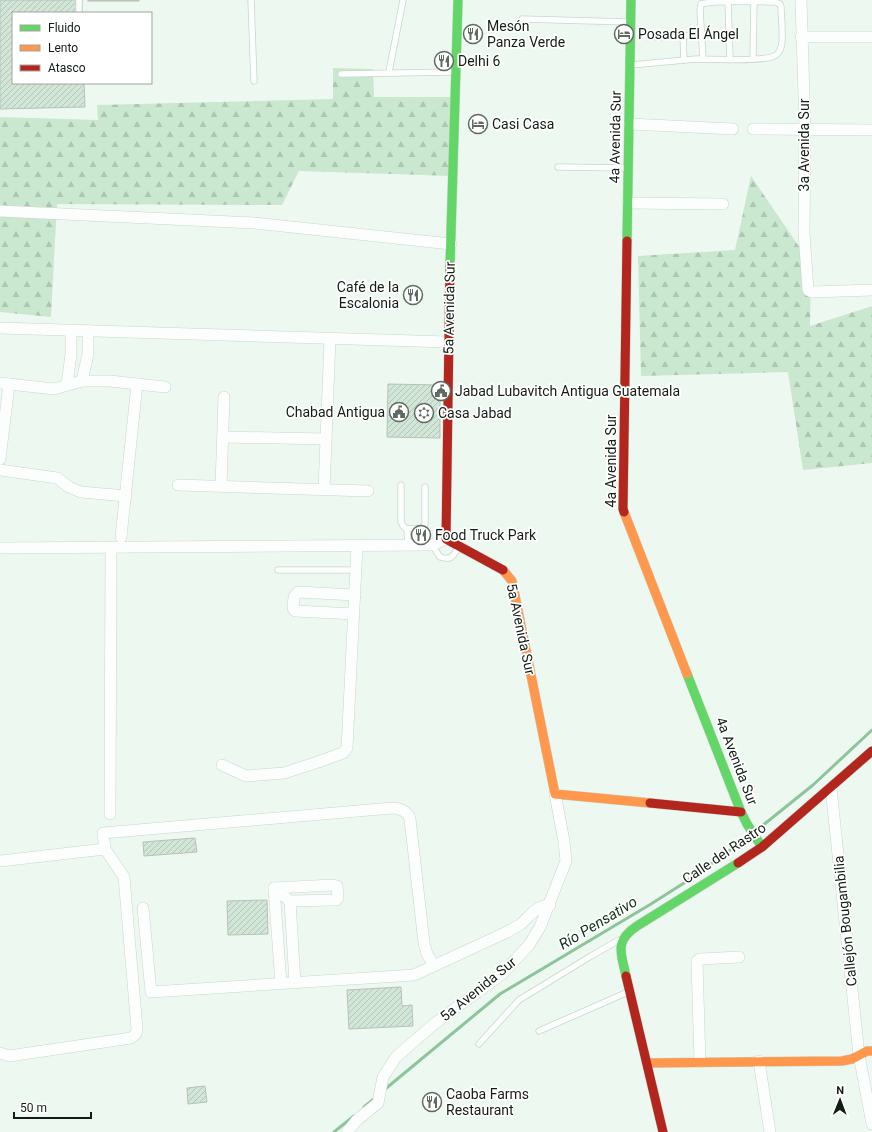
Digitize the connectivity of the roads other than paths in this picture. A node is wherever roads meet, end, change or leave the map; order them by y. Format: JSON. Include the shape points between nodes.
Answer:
{"nodes":[{"id":1,"x":79,"y":0,"type":"edge"},
{"id":2,"x":250,"y":0,"type":"edge"},
{"id":3,"x":403,"y":0,"type":"edge"},
{"id":4,"x":458,"y":0,"type":"edge"},
{"id":5,"x":631,"y":0,"type":"edge"},
{"id":6,"x":801,"y":0,"type":"edge"},
{"id":7,"x":728,"y":1,"type":"junction"},
{"id":8,"x":754,"y":2,"type":"junction"},
{"id":9,"x":79,"y":12,"type":"edge"},
{"id":10,"x":522,"y":19,"type":"dead end"},
{"id":11,"x":631,"y":22,"type":"junction"},
{"id":12,"x":702,"y":35,"type":"junction"},
{"id":13,"x":683,"y":36,"type":"junction"},
{"id":14,"x":656,"y":37,"type":"dead end"},
{"id":15,"x":802,"y":37,"type":"junction"},
{"id":16,"x":872,"y":37,"type":"edge"},
{"id":17,"x":703,"y":59,"type":"junction"},
{"id":18,"x":730,"y":59,"type":"junction"},
{"id":19,"x":753,"y":59,"type":"junction"},
{"id":20,"x":684,"y":60,"type":"junction"},
{"id":21,"x":631,"y":65,"type":"junction"},
{"id":22,"x":389,"y":72,"type":"junction"},
{"id":23,"x":456,"y":72,"type":"junction"},
{"id":24,"x":341,"y":74,"type":"dead end"},
{"id":25,"x":254,"y":81,"type":"dead end"},
{"id":26,"x":630,"y":124,"type":"junction"},
{"id":27,"x":733,"y":128,"type":"dead end"},
{"id":28,"x":753,"y":128,"type":"dead end"},
{"id":29,"x":806,"y":129,"type":"junction"},
{"id":30,"x":872,"y":130,"type":"edge"},
{"id":31,"x":558,"y":167,"type":"dead end"},
{"id":32,"x":629,"y":168,"type":"junction"},
{"id":33,"x":628,"y":203,"type":"junction"},
{"id":34,"x":723,"y":204,"type":"dead end"},
{"id":35,"x":0,"y":211,"type":"edge"},
{"id":36,"x":451,"y":244,"type":"junction"},
{"id":37,"x":872,"y":290,"type":"edge"},
{"id":38,"x":0,"y":328,"type":"edge"},
{"id":39,"x":71,"y":330,"type":"junction"},
{"id":40,"x":88,"y":331,"type":"junction"},
{"id":41,"x":330,"y":339,"type":"junction"},
{"id":42,"x":448,"y":342,"type":"junction"},
{"id":43,"x":82,"y":381,"type":"junction"},
{"id":44,"x":4,"y":384,"type":"edge"},
{"id":45,"x":138,"y":384,"type":"junction"},
{"id":46,"x":67,"y":385,"type":"junction"},
{"id":47,"x":165,"y":387,"type":"dead end"},
{"id":48,"x":224,"y":397,"type":"dead end"},
{"id":49,"x":223,"y":437,"type":"junction"},
{"id":50,"x":326,"y":439,"type":"junction"},
{"id":51,"x":0,"y":459,"type":"edge"},
{"id":52,"x":0,"y":470,"type":"edge"},
{"id":53,"x":178,"y":485,"type":"dead end"},
{"id":54,"x":401,"y":485,"type":"dead end"},
{"id":55,"x":221,"y":486,"type":"junction"},
{"id":56,"x":425,"y":486,"type":"dead end"},
{"id":57,"x":324,"y":490,"type":"junction"},
{"id":58,"x":368,"y":491,"type":"dead end"},
{"id":59,"x":126,"y":496,"type":"junction"},
{"id":60,"x":407,"y":529,"type":"junction"},
{"id":61,"x":121,"y":537,"type":"dead end"},
{"id":62,"x":446,"y":539,"type":"junction"},
{"id":63,"x":408,"y":545,"type":"junction"},
{"id":64,"x":357,"y":546,"type":"junction"},
{"id":65,"x":432,"y":546,"type":"junction"},
{"id":66,"x":460,"y":546,"type":"junction"},
{"id":67,"x":0,"y":548,"type":"edge"},
{"id":68,"x":111,"y":548,"type":"junction"},
{"id":69,"x":278,"y":570,"type":"dead end"},
{"id":70,"x":356,"y":570,"type":"junction"},
{"id":71,"x":355,"y":595,"type":"junction"},
{"id":72,"x":354,"y":614,"type":"junction"},
{"id":73,"x":872,"y":751,"type":"edge"},
{"id":74,"x":222,"y":765,"type":"dead end"},
{"id":75,"x":831,"y":788,"type":"junction"},
{"id":76,"x":555,"y":794,"type":"junction"},
{"id":77,"x":739,"y":807,"type":"junction"},
{"id":78,"x":110,"y":814,"type":"dead end"},
{"id":79,"x":760,"y":844,"type":"junction"},
{"id":80,"x":105,"y":849,"type":"junction"},
{"id":81,"x":0,"y":861,"type":"edge"},
{"id":82,"x":274,"y":888,"type":"junction"},
{"id":83,"x":290,"y":901,"type":"junction"},
{"id":84,"x":550,"y":905,"type":"junction"},
{"id":85,"x":144,"y":908,"type":"dead end"},
{"id":86,"x":622,"y":939,"type":"junction"},
{"id":87,"x":739,"y":957,"type":"dead end"},
{"id":88,"x":434,"y":966,"type":"junction"},
{"id":89,"x":295,"y":983,"type":"junction"},
{"id":90,"x":281,"y":984,"type":"junction"},
{"id":91,"x":630,"y":992,"type":"junction"},
{"id":92,"x":539,"y":1031,"type":"dead end"},
{"id":93,"x":479,"y":1044,"type":"dead end"},
{"id":94,"x":872,"y":1051,"type":"edge"},
{"id":95,"x":0,"y":1053,"type":"edge"},
{"id":96,"x":859,"y":1055,"type":"junction"},
{"id":97,"x":759,"y":1061,"type":"junction"},
{"id":98,"x":700,"y":1062,"type":"junction"},
{"id":99,"x":647,"y":1063,"type":"junction"},
{"id":100,"x":872,"y":1124,"type":"edge"},
{"id":101,"x":347,"y":1132,"type":"edge"},
{"id":102,"x":663,"y":1132,"type":"edge"},
{"id":103,"x":770,"y":1132,"type":"edge"}],
"edges":[{"from":1,"to":9,"type":"lane"},
{"from":2,"to":25,"type":"lane"},
{"from":3,"to":22,"type":"lane"},
{"from":4,"to":23,"type":"street","name":"5a Avenida Sur"},
{"from":5,"to":11,"type":"street","name":"4a Avenida Sur"},
{"from":6,"to":15,"type":"street","name":"3a Avenida Sur"},
{"from":7,"to":8,"type":"lane"},
{"from":7,"to":12,"type":"lane","via":[[701,4]]},
{"from":7,"to":18,"type":"lane"},
{"from":8,"to":19,"type":"lane"},
{"from":8,"to":19,"type":"lane","via":[[780,4],[782,46],[778,54],[772,57]]},
{"from":10,"to":11,"type":"lane"},
{"from":11,"to":21,"type":"street","name":"4a Avenida Sur"},
{"from":12,"to":13,"type":"lane"},
{"from":12,"to":17,"type":"lane"},
{"from":13,"to":14,"type":"lane"},
{"from":13,"to":20,"type":"lane"},
{"from":15,"to":16,"type":"street"},
{"from":15,"to":29,"type":"street","name":"3a Avenida Sur"},
{"from":17,"to":18,"type":"lane"},
{"from":17,"to":20,"type":"lane"},
{"from":18,"to":19,"type":"lane"},
{"from":20,"to":21,"type":"lane"},
{"from":21,"to":26,"type":"street","name":"4a Avenida Sur"},
{"from":22,"to":23,"type":"lane"},
{"from":22,"to":24,"type":"lane"},
{"from":23,"to":36,"type":"street","name":"5a Avenida Sur"},
{"from":26,"to":27,"type":"street"},
{"from":26,"to":32,"type":"street","name":"4a Avenida Sur"},
{"from":28,"to":29,"type":"street"},
{"from":29,"to":30,"type":"street"},
{"from":29,"to":37,"type":"street","name":"3a Avenida Sur","via":[[804,232],[808,290]]},
{"from":31,"to":32,"type":"lane"},
{"from":32,"to":33,"type":"street","name":"4a Avenida Sur"},
{"from":33,"to":34,"type":"street"},
{"from":33,"to":77,"type":"street","name":"4a Avenida Sur","via":[[623,509]]},
{"from":35,"to":36,"type":"street","via":[[254,223]]},
{"from":36,"to":42,"type":"street","name":"5a Avenida Sur"},
{"from":38,"to":39,"type":"street"},
{"from":39,"to":40,"type":"street"},
{"from":39,"to":46,"type":"street"},
{"from":40,"to":41,"type":"street"},
{"from":40,"to":43,"type":"street","via":[[88,354]]},
{"from":41,"to":42,"type":"street"},
{"from":41,"to":50,"type":"street"},
{"from":42,"to":62,"type":"street","name":"5a Avenida Sur"},
{"from":43,"to":45,"type":"street"},
{"from":43,"to":46,"type":"street"},
{"from":44,"to":46,"type":"street","via":[[54,389]]},
{"from":44,"to":51,"type":"street"},
{"from":45,"to":47,"type":"street"},
{"from":45,"to":59,"type":"street"},
{"from":48,"to":49,"type":"street"},
{"from":49,"to":50,"type":"street"},
{"from":49,"to":55,"type":"street"},
{"from":50,"to":57,"type":"street"},
{"from":52,"to":59,"type":"street","via":[[57,478],[81,492]]},
{"from":53,"to":55,"type":"street"},
{"from":54,"to":60,"type":"lane","via":[[401,521]]},
{"from":55,"to":57,"type":"street"},
{"from":56,"to":60,"type":"lane","via":[[425,525],[422,528]]},
{"from":57,"to":58,"type":"street"},
{"from":59,"to":61,"type":"street"},
{"from":60,"to":63,"type":"lane"},
{"from":62,"to":65,"type":"street"},
{"from":62,"to":66,"type":"street","name":"5a Avenida Sur"},
{"from":63,"to":64,"type":"street"},
{"from":63,"to":65,"type":"street"},
{"from":64,"to":68,"type":"street"},
{"from":64,"to":70,"type":"street"},
{"from":65,"to":66,"type":"lane","via":[[440,557],[447,559],[453,557]]},
{"from":66,"to":76,"type":"street","name":"5a Avenida Sur","via":[[502,568],[512,581]]},
{"from":67,"to":68,"type":"street"},
{"from":68,"to":78,"type":"street"},
{"from":69,"to":70,"type":"lane"},
{"from":70,"to":71,"type":"street"},
{"from":71,"to":72,"type":"street"},
{"from":71,"to":72,"type":"street","via":[[298,592],[294,597],[293,608],[295,611]]},
{"from":72,"to":74,"type":"street","via":[[347,748],[343,753],[284,773],[246,776]]},
{"from":73,"to":75,"type":"street","name":"Calle del Rastro"},
{"from":75,"to":79,"type":"street","name":"Calle del Rastro"},
{"from":75,"to":96,"type":"street","name":"Callejón Bougambilia"},
{"from":76,"to":77,"type":"street","via":[[728,810]]},
{"from":76,"to":84,"type":"street","name":"5a Avenida Sur","via":[[566,861]]},
{"from":77,"to":79,"type":"street","name":"4a Avenida Sur"},
{"from":79,"to":86,"type":"street","name":"Calle del Rastro","via":[[740,862],[627,932]]},
{"from":80,"to":81,"type":"street"},
{"from":80,"to":88,"type":"street","via":[[103,833],[400,809],[407,813],[410,820],[424,943]]},
{"from":80,"to":95,"type":"street","via":[[124,877],[136,1034],[131,1038],[10,1056]]},
{"from":82,"to":83,"type":"street"},
{"from":82,"to":83,"type":"street","via":[[333,885],[338,888],[336,900]]},
{"from":82,"to":90,"type":"street"},
{"from":83,"to":89,"type":"street"},
{"from":84,"to":88,"type":"street","via":[[538,908],[507,932]]},
{"from":84,"to":101,"type":"street","name":"5a Avenida Sur","via":[[529,945],[512,965],[434,1024],[396,1057],[387,1069],[381,1084],[378,1103]]},
{"from":85,"to":90,"type":"street","via":[[151,992]]},
{"from":86,"to":91,"type":"street","via":[[621,955]]},
{"from":86,"to":93,"type":"lane","via":[[518,1000]]},
{"from":87,"to":98,"type":"street","via":[[697,961]]},
{"from":88,"to":89,"type":"street","via":[[414,975]]},
{"from":89,"to":90,"type":"street"},
{"from":91,"to":92,"type":"lane"},
{"from":91,"to":99,"type":"street"},
{"from":94,"to":96,"type":"street"},
{"from":96,"to":97,"type":"street","via":[[842,1061]]},
{"from":96,"to":100,"type":"street","name":"Callejón Bougambilia"},
{"from":97,"to":98,"type":"street"},
{"from":97,"to":103,"type":"street"},
{"from":98,"to":99,"type":"street"},
{"from":99,"to":102,"type":"street"}]}
